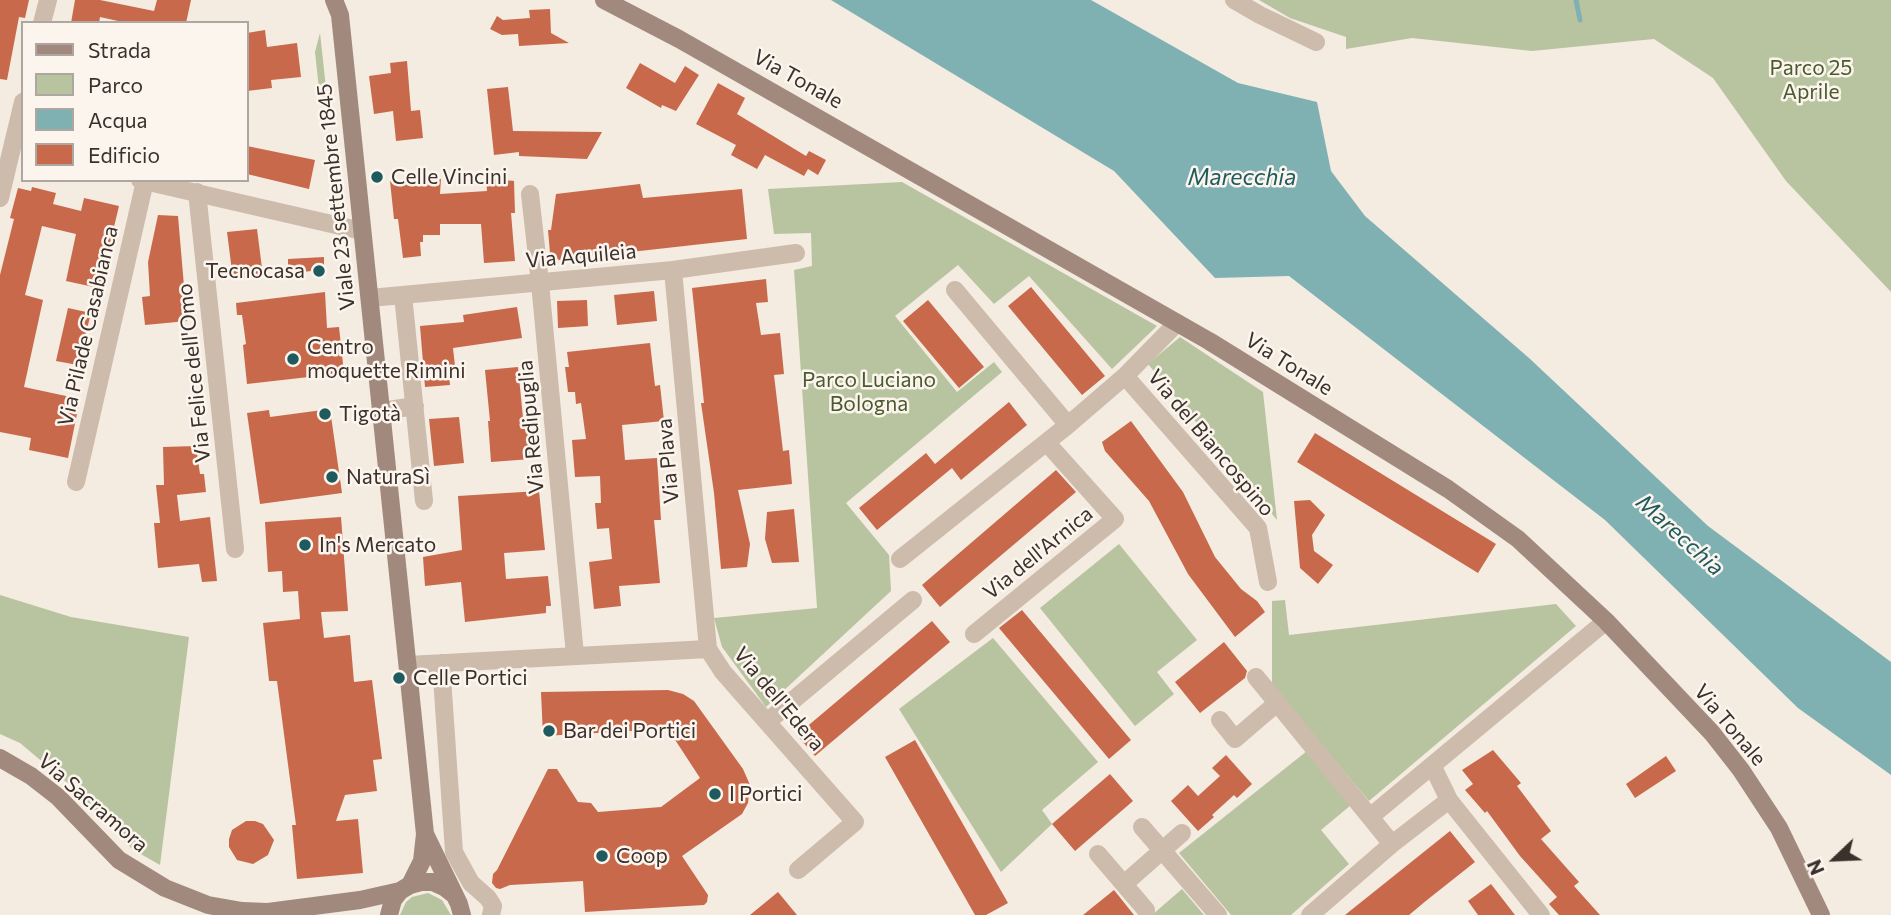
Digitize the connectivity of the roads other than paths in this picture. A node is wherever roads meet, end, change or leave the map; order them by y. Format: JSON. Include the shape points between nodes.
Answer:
{"nodes":[{"id":1,"x":48,"y":0,"type":"edge"},
{"id":2,"x":604,"y":0,"type":"edge"},
{"id":3,"x":1234,"y":0,"type":"edge"},
{"id":4,"x":339,"y":5,"type":"edge"},
{"id":5,"x":43,"y":21,"type":"edge"},
{"id":6,"x":1316,"y":42,"type":"dead end"},
{"id":7,"x":21,"y":111,"type":"edge"},
{"id":8,"x":11,"y":156,"type":"edge"},
{"id":9,"x":143,"y":182,"type":"edge"},
{"id":10,"x":148,"y":182,"type":"edge"},
{"id":11,"x":197,"y":192,"type":"junction"},
{"id":12,"x":530,"y":194,"type":"dead end"},
{"id":13,"x":0,"y":198,"type":"edge"},
{"id":14,"x":362,"y":231,"type":"junction"},
{"id":15,"x":796,"y":253,"type":"dead end"},
{"id":16,"x":673,"y":270,"type":"junction"},
{"id":17,"x":540,"y":282,"type":"junction"},
{"id":18,"x":955,"y":290,"type":"dead end"},
{"id":19,"x":403,"y":295,"type":"junction"},
{"id":20,"x":370,"y":298,"type":"junction"},
{"id":21,"x":1177,"y":323,"type":"junction"},
{"id":22,"x":1125,"y":376,"type":"junction"},
{"id":23,"x":415,"y":407,"type":"junction"},
{"id":24,"x":382,"y":411,"type":"junction"},
{"id":25,"x":1068,"y":425,"type":"junction"},
{"id":26,"x":1047,"y":443,"type":"junction"},
{"id":27,"x":76,"y":482,"type":"dead end"},
{"id":28,"x":424,"y":500,"type":"dead end"},
{"id":29,"x":235,"y":549,"type":"dead end"},
{"id":30,"x":900,"y":559,"type":"dead end"},
{"id":31,"x":1268,"y":582,"type":"dead end"},
{"id":32,"x":913,"y":600,"type":"dead end"},
{"id":33,"x":1606,"y":621,"type":"junction"},
{"id":34,"x":974,"y":634,"type":"dead end"},
{"id":35,"x":708,"y":649,"type":"junction"},
{"id":36,"x":575,"y":655,"type":"junction"},
{"id":37,"x":440,"y":663,"type":"junction"},
{"id":38,"x":408,"y":665,"type":"junction"},
{"id":39,"x":1256,"y":677,"type":"dead end"},
{"id":40,"x":1277,"y":704,"type":"junction"},
{"id":41,"x":1220,"y":720,"type":"dead end"},
{"id":42,"x":767,"y":722,"type":"junction"},
{"id":43,"x":0,"y":758,"type":"edge"},
{"id":44,"x":1433,"y":767,"type":"junction"},
{"id":45,"x":1449,"y":800,"type":"junction"},
{"id":46,"x":1370,"y":817,"type":"junction"},
{"id":47,"x":1142,"y":827,"type":"dead end"},
{"id":48,"x":1182,"y":833,"type":"dead end"},
{"id":49,"x":425,"y":834,"type":"junction"},
{"id":50,"x":1392,"y":844,"type":"junction"},
{"id":51,"x":1162,"y":850,"type":"junction"},
{"id":52,"x":1098,"y":854,"type":"dead end"},
{"id":53,"x":798,"y":870,"type":"dead end"},
{"id":54,"x":1124,"y":884,"type":"junction"},
{"id":55,"x":405,"y":888,"type":"junction"},
{"id":56,"x":453,"y":894,"type":"junction"},
{"id":57,"x":319,"y":906,"type":"junction"},
{"id":58,"x":1146,"y":910,"type":"dead end"},
{"id":59,"x":363,"y":915,"type":"edge"},
{"id":60,"x":389,"y":915,"type":"edge"},
{"id":61,"x":462,"y":915,"type":"edge"},
{"id":62,"x":491,"y":915,"type":"edge"},
{"id":63,"x":1219,"y":915,"type":"edge"},
{"id":64,"x":1310,"y":915,"type":"edge"},
{"id":65,"x":1541,"y":915,"type":"edge"},
{"id":66,"x":1821,"y":915,"type":"edge"}],
"edges":[{"from":1,"to":5,"type":"street"},
{"from":2,"to":21,"type":"street","name":"Via Tonale"},
{"from":3,"to":6,"type":"street"},
{"from":4,"to":14,"type":"street","name":"Viale 23 settembre 1845"},
{"from":7,"to":8,"type":"street"},
{"from":8,"to":13,"type":"street"},
{"from":9,"to":27,"type":"street","name":"Via Pilade Casabianca"},
{"from":10,"to":11,"type":"street"},
{"from":11,"to":14,"type":"street"},
{"from":11,"to":29,"type":"street","name":"Via Felice dell'Omo"},
{"from":12,"to":17,"type":"street","name":"Via Redipuglia"},
{"from":14,"to":20,"type":"street","name":"Viale 23 settembre 1845"},
{"from":15,"to":16,"type":"street","name":"Via Aquileia"},
{"from":16,"to":17,"type":"street","name":"Via Aquileia"},
{"from":16,"to":35,"type":"street","name":"Via Plava"},
{"from":17,"to":19,"type":"street","name":"Via Aquileia"},
{"from":17,"to":36,"type":"street","name":"Via Redipuglia"},
{"from":18,"to":25,"type":"street"},
{"from":19,"to":20,"type":"street","name":"Via Aquileia"},
{"from":19,"to":23,"type":"street"},
{"from":20,"to":24,"type":"street","name":"Viale 23 settembre 1845"},
{"from":21,"to":22,"type":"street","name":"Via del Biancospino"},
{"from":21,"to":33,"type":"street","name":"Via Tonale","via":[[1448,489],[1518,539]]},
{"from":22,"to":25,"type":"street","name":"Via del Biancospino"},
{"from":22,"to":31,"type":"street","name":"Via del Biancospino","via":[[1258,528]]},
{"from":23,"to":24,"type":"street"},
{"from":23,"to":28,"type":"street"},
{"from":24,"to":38,"type":"street","name":"Viale 23 settembre 1845"},
{"from":25,"to":26,"type":"street","name":"Via del Biancospino"},
{"from":26,"to":30,"type":"street","name":"Via del Biancospino"},
{"from":26,"to":34,"type":"street","name":"Via dell'Arnica","via":[[1115,519]]},
{"from":32,"to":42,"type":"street"},
{"from":33,"to":44,"type":"street"},
{"from":33,"to":66,"type":"street","name":"Via Tonale","via":[[1741,769],[1779,828]]},
{"from":35,"to":36,"type":"street","name":"Via dell'Edera"},
{"from":35,"to":42,"type":"street","name":"Via dell'Edera"},
{"from":36,"to":37,"type":"street","name":"Via dell'Edera"},
{"from":37,"to":38,"type":"street","name":"Via dell'Edera"},
{"from":37,"to":62,"type":"street","via":[[454,852],[471,883],[494,906]]},
{"from":38,"to":49,"type":"street","name":"Viale 23 settembre 1845"},
{"from":39,"to":40,"type":"street"},
{"from":40,"to":41,"type":"street","via":[[1236,739]]},
{"from":40,"to":46,"type":"street"},
{"from":42,"to":53,"type":"street","name":"Via dell'Edera","via":[[855,822]]},
{"from":43,"to":57,"type":"street","name":"Via Sacramora","via":[[58,797],[119,860],[165,888],[208,905],[242,911]]},
{"from":44,"to":45,"type":"street"},
{"from":44,"to":46,"type":"street"},
{"from":45,"to":50,"type":"street"},
{"from":45,"to":65,"type":"street"},
{"from":46,"to":50,"type":"street"},
{"from":47,"to":51,"type":"street"},
{"from":48,"to":51,"type":"street"},
{"from":49,"to":55,"type":"street","name":"Viale 23 settembre 1845","via":[[422,861]]},
{"from":49,"to":56,"type":"street","name":"Viale 23 settembre 1845"},
{"from":50,"to":64,"type":"street"},
{"from":51,"to":54,"type":"street"},
{"from":51,"to":63,"type":"street"},
{"from":52,"to":54,"type":"street"},
{"from":54,"to":58,"type":"street"},
{"from":55,"to":56,"type":"street","via":[[433,882]]},
{"from":55,"to":57,"type":"street","name":"Via Sacramora"},
{"from":55,"to":60,"type":"street","name":"Viale 23 settembre 1845","via":[[393,900]]},
{"from":56,"to":61,"type":"street","name":"Viale 23 settembre 1845"},
{"from":57,"to":59,"type":"street","name":"Via Sacramora"}]}
